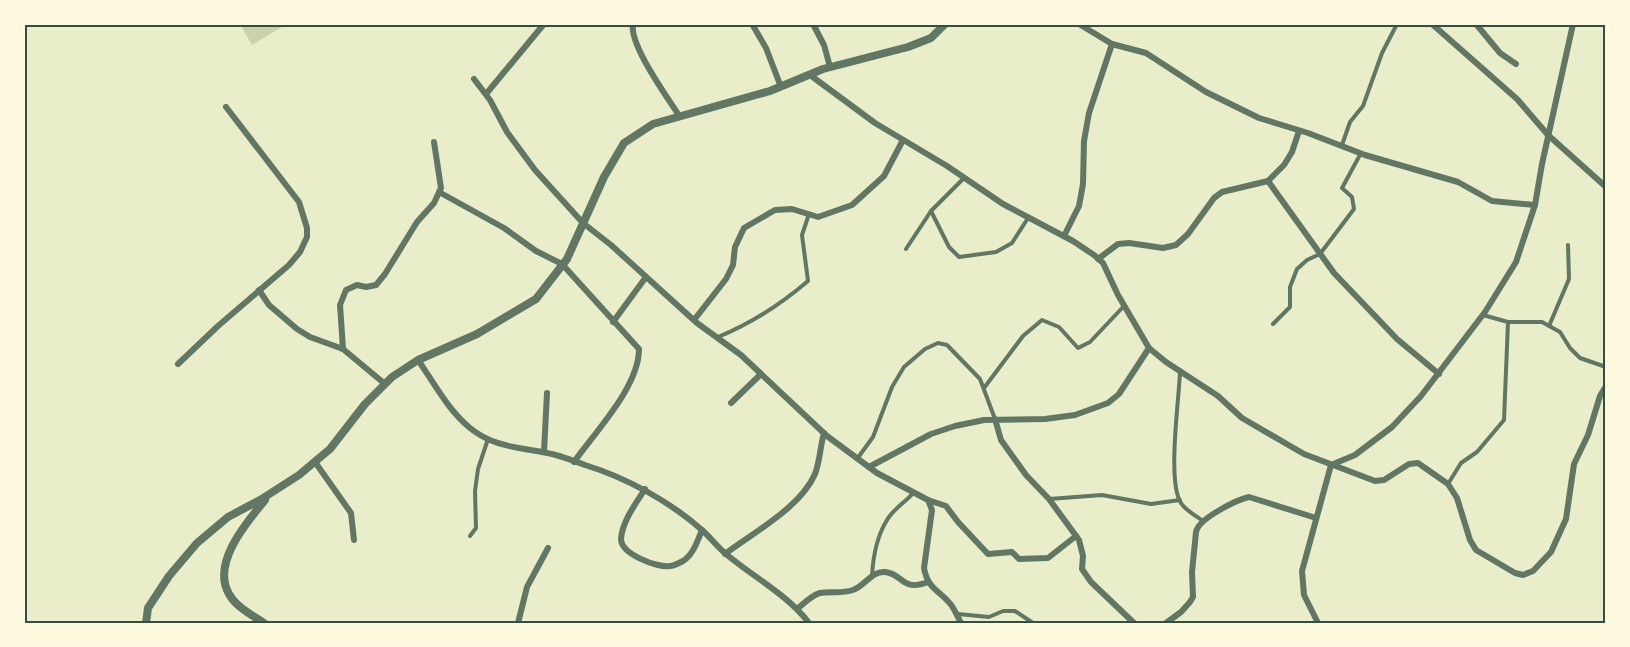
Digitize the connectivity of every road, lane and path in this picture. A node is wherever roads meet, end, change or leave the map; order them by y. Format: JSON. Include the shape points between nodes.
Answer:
{"nodes":[{"id":1,"x":544,"y":24,"type":"edge"},
{"id":2,"x":633,"y":24,"type":"edge"},
{"id":3,"x":752,"y":24,"type":"edge"},
{"id":4,"x":813,"y":24,"type":"edge"},
{"id":5,"x":945,"y":24,"type":"edge"},
{"id":6,"x":1079,"y":24,"type":"edge"},
{"id":7,"x":1397,"y":24,"type":"edge"},
{"id":8,"x":1432,"y":24,"type":"edge"},
{"id":9,"x":1476,"y":24,"type":"edge"},
{"id":10,"x":1573,"y":24,"type":"edge"},
{"id":11,"x":1112,"y":44,"type":"junction"},
{"id":12,"x":1516,"y":64,"type":"dead end"},
{"id":13,"x":830,"y":67,"type":"junction"},
{"id":14,"x":810,"y":75,"type":"junction"},
{"id":15,"x":474,"y":79,"type":"dead end"},
{"id":16,"x":781,"y":87,"type":"junction"},
{"id":17,"x":486,"y":94,"type":"junction"},
{"id":18,"x":226,"y":107,"type":"dead end"},
{"id":19,"x":680,"y":117,"type":"junction"},
{"id":20,"x":1299,"y":130,"type":"junction"},
{"id":21,"x":1548,"y":135,"type":"junction"},
{"id":22,"x":903,"y":140,"type":"junction"},
{"id":23,"x":434,"y":142,"type":"dead end"},
{"id":24,"x":1341,"y":146,"type":"junction"},
{"id":25,"x":1361,"y":153,"type":"junction"},
{"id":26,"x":964,"y":178,"type":"junction"},
{"id":27,"x":1268,"y":181,"type":"junction"},
{"id":28,"x":1606,"y":187,"type":"edge"},
{"id":29,"x":439,"y":192,"type":"junction"},
{"id":30,"x":1535,"y":205,"type":"junction"},
{"id":31,"x":931,"y":211,"type":"junction"},
{"id":32,"x":809,"y":213,"type":"junction"},
{"id":33,"x":1029,"y":217,"type":"junction"},
{"id":34,"x":583,"y":223,"type":"junction"},
{"id":35,"x":1064,"y":236,"type":"junction"},
{"id":36,"x":1568,"y":245,"type":"dead end"},
{"id":37,"x":906,"y":249,"type":"dead end"},
{"id":38,"x":1320,"y":254,"type":"junction"},
{"id":39,"x":1098,"y":259,"type":"junction"},
{"id":40,"x":562,"y":264,"type":"junction"},
{"id":41,"x":646,"y":277,"type":"junction"},
{"id":42,"x":259,"y":290,"type":"junction"},
{"id":43,"x":1124,"y":306,"type":"junction"},
{"id":44,"x":1483,"y":315,"type":"junction"},
{"id":45,"x":694,"y":320,"type":"junction"},
{"id":46,"x":613,"y":322,"type":"junction"},
{"id":47,"x":1508,"y":322,"type":"junction"},
{"id":48,"x":1273,"y":324,"type":"dead end"},
{"id":49,"x":1549,"y":326,"type":"junction"},
{"id":50,"x":717,"y":338,"type":"junction"},
{"id":51,"x":1149,"y":348,"type":"junction"},
{"id":52,"x":344,"y":349,"type":"junction"},
{"id":53,"x":418,"y":360,"type":"junction"},
{"id":54,"x":178,"y":364,"type":"dead end"},
{"id":55,"x":1606,"y":367,"type":"edge"},
{"id":56,"x":1180,"y":372,"type":"junction"},
{"id":57,"x":761,"y":374,"type":"junction"},
{"id":58,"x":1439,"y":374,"type":"junction"},
{"id":59,"x":385,"y":384,"type":"junction"},
{"id":60,"x":1606,"y":387,"type":"edge"},
{"id":61,"x":984,"y":388,"type":"junction"},
{"id":62,"x":547,"y":393,"type":"dead end"},
{"id":63,"x":731,"y":403,"type":"dead end"},
{"id":64,"x":995,"y":419,"type":"junction"},
{"id":65,"x":824,"y":433,"type":"junction"},
{"id":66,"x":488,"y":439,"type":"junction"},
{"id":67,"x":544,"y":452,"type":"junction"},
{"id":68,"x":857,"y":459,"type":"junction"},
{"id":69,"x":315,"y":462,"type":"junction"},
{"id":70,"x":574,"y":462,"type":"junction"},
{"id":71,"x":1331,"y":465,"type":"junction"},
{"id":72,"x":869,"y":467,"type":"junction"},
{"id":73,"x":1449,"y":484,"type":"junction"},
{"id":74,"x":645,"y":489,"type":"junction"},
{"id":75,"x":914,"y":492,"type":"junction"},
{"id":76,"x":269,"y":495,"type":"junction"},
{"id":77,"x":1049,"y":499,"type":"junction"},
{"id":78,"x":928,"y":500,"type":"junction"},
{"id":79,"x":1180,"y":500,"type":"junction"},
{"id":80,"x":1316,"y":518,"type":"junction"},
{"id":81,"x":1203,"y":521,"type":"junction"},
{"id":82,"x":702,"y":530,"type":"junction"},
{"id":83,"x":470,"y":536,"type":"dead end"},
{"id":84,"x":1076,"y":536,"type":"junction"},
{"id":85,"x":354,"y":540,"type":"dead end"},
{"id":86,"x":548,"y":548,"type":"dead end"},
{"id":87,"x":725,"y":554,"type":"junction"},
{"id":88,"x":872,"y":576,"type":"junction"},
{"id":89,"x":928,"y":582,"type":"junction"},
{"id":90,"x":796,"y":609,"type":"junction"},
{"id":91,"x":956,"y":614,"type":"junction"},
{"id":92,"x":146,"y":623,"type":"edge"},
{"id":93,"x":264,"y":623,"type":"edge"},
{"id":94,"x":519,"y":623,"type":"edge"},
{"id":95,"x":809,"y":623,"type":"edge"},
{"id":96,"x":961,"y":623,"type":"edge"},
{"id":97,"x":1033,"y":623,"type":"edge"},
{"id":98,"x":1134,"y":623,"type":"edge"},
{"id":99,"x":1166,"y":623,"type":"edge"},
{"id":100,"x":1318,"y":623,"type":"edge"}],
"edges":[{"from":1,"to":17,"type":"street"},
{"from":2,"to":19,"type":"street","via":[[634,38],[648,67]]},
{"from":3,"to":16,"type":"street"},
{"from":4,"to":13,"type":"street"},
{"from":5,"to":13,"type":"street","via":[[931,38],[908,47]]},
{"from":6,"to":11,"type":"street"},
{"from":7,"to":24,"type":"lane","via":[[1363,106],[1350,122]]},
{"from":8,"to":21,"type":"street","via":[[1517,99]]},
{"from":9,"to":12,"type":"street","via":[[1500,53]]},
{"from":10,"to":21,"type":"street"},
{"from":11,"to":20,"type":"street","via":[[1146,54],[1206,92],[1259,118]]},
{"from":11,"to":35,"type":"street","via":[[1089,113],[1079,206]]},
{"from":13,"to":14,"type":"street"},
{"from":14,"to":16,"type":"street"},
{"from":14,"to":22,"type":"street"},
{"from":15,"to":17,"type":"street"},
{"from":16,"to":19,"type":"street"},
{"from":17,"to":34,"type":"street","via":[[535,170]]},
{"from":18,"to":42,"type":"street","via":[[299,202],[307,228],[300,252]]},
{"from":19,"to":34,"type":"street","via":[[653,124],[624,143]]},
{"from":20,"to":24,"type":"street"},
{"from":20,"to":27,"type":"street","via":[[1292,152]]},
{"from":21,"to":28,"type":"street"},
{"from":21,"to":30,"type":"street"},
{"from":22,"to":26,"type":"street"},
{"from":22,"to":32,"type":"street","via":[[884,176],[852,205],[818,217]]},
{"from":23,"to":29,"type":"street"},
{"from":24,"to":25,"type":"street"},
{"from":25,"to":30,"type":"street","via":[[1458,183],[1492,201]]},
{"from":25,"to":38,"type":"lane","via":[[1342,188],[1352,197],[1354,209]]},
{"from":26,"to":31,"type":"lane"},
{"from":26,"to":33,"type":"street"},
{"from":27,"to":38,"type":"street"},
{"from":27,"to":39,"type":"street","via":[[1222,192],[1176,245],[1163,248],[1118,244]]},
{"from":29,"to":40,"type":"street"},
{"from":29,"to":52,"type":"street","via":[[376,285],[357,285],[346,290],[340,305]]},
{"from":30,"to":44,"type":"street","via":[[1515,262]]},
{"from":31,"to":33,"type":"lane","via":[[949,248],[959,257],[996,252],[1012,243]]},
{"from":31,"to":37,"type":"lane"},
{"from":32,"to":45,"type":"street","via":[[775,210],[744,228],[726,279]]},
{"from":32,"to":50,"type":"lane","via":[[802,236],[808,281],[770,312]]},
{"from":33,"to":35,"type":"street"},
{"from":34,"to":40,"type":"street"},
{"from":34,"to":41,"type":"street"},
{"from":35,"to":39,"type":"street"},
{"from":36,"to":49,"type":"lane","via":[[1569,279]]},
{"from":38,"to":48,"type":"lane","via":[[1297,269],[1290,287],[1290,307]]},
{"from":38,"to":58,"type":"street","via":[[1397,339]]},
{"from":39,"to":43,"type":"street"},
{"from":40,"to":46,"type":"street"},
{"from":40,"to":53,"type":"street","via":[[536,299],[477,334]]},
{"from":41,"to":45,"type":"street"},
{"from":41,"to":46,"type":"street"},
{"from":42,"to":52,"type":"street","via":[[297,329]]},
{"from":42,"to":54,"type":"street"},
{"from":43,"to":51,"type":"street"},
{"from":43,"to":61,"type":"lane","via":[[1090,342],[1078,348],[1059,327],[1042,320],[1023,336]]},
{"from":44,"to":47,"type":"lane"},
{"from":44,"to":58,"type":"street"},
{"from":45,"to":50,"type":"street"},
{"from":46,"to":70,"type":"street","via":[[639,349],[639,360],[619,404]]},
{"from":47,"to":49,"type":"lane","via":[[1542,322]]},
{"from":47,"to":73,"type":"lane","via":[[1504,420],[1477,452],[1461,463]]},
{"from":49,"to":55,"type":"lane","via":[[1560,332],[1580,357]]},
{"from":50,"to":57,"type":"street"},
{"from":51,"to":56,"type":"street"},
{"from":51,"to":64,"type":"street","via":[[1119,394],[1108,403],[1055,418]]},
{"from":52,"to":59,"type":"street"},
{"from":53,"to":59,"type":"street"},
{"from":53,"to":66,"type":"street","via":[[449,407],[470,429]]},
{"from":56,"to":71,"type":"street","via":[[1218,396],[1242,418]]},
{"from":56,"to":79,"type":"lane","via":[[1175,491]]},
{"from":57,"to":63,"type":"street"},
{"from":57,"to":65,"type":"street"},
{"from":58,"to":71,"type":"street","via":[[1392,427],[1355,455]]},
{"from":59,"to":69,"type":"street"},
{"from":60,"to":73,"type":"street","via":[[1574,464],[1566,519],[1551,552],[1533,571],[1515,573],[1476,550],[1458,498]]},
{"from":61,"to":64,"type":"lane"},
{"from":61,"to":68,"type":"lane","via":[[947,345],[925,349],[904,367],[873,437]]},
{"from":62,"to":67,"type":"street"},
{"from":64,"to":72,"type":"street","via":[[931,434]]},
{"from":64,"to":77,"type":"street","via":[[1001,440]]},
{"from":65,"to":68,"type":"street"},
{"from":65,"to":87,"type":"street","via":[[816,470],[804,490],[789,508]]},
{"from":66,"to":67,"type":"street","via":[[518,450]]},
{"from":66,"to":83,"type":"lane","via":[[475,491],[476,528]]},
{"from":67,"to":70,"type":"street"},
{"from":68,"to":72,"type":"street"},
{"from":69,"to":76,"type":"street"},
{"from":69,"to":85,"type":"street","via":[[351,513]]},
{"from":70,"to":74,"type":"street"},
{"from":71,"to":73,"type":"street","via":[[1375,481],[1418,463]]},
{"from":71,"to":80,"type":"street"},
{"from":72,"to":75,"type":"street"},
{"from":74,"to":82,"type":"street"},
{"from":74,"to":82,"type":"street","via":[[622,533],[621,542],[634,557],[671,566],[687,558]]},
{"from":75,"to":78,"type":"street"},
{"from":75,"to":88,"type":"lane","via":[[888,518],[873,557]]},
{"from":76,"to":92,"type":"street","via":[[228,517],[197,543],[148,608]]},
{"from":76,"to":93,"type":"street","via":[[238,535],[224,572],[230,596]]},
{"from":77,"to":79,"type":"lane","via":[[1102,495],[1151,504]]},
{"from":77,"to":84,"type":"street"},
{"from":78,"to":84,"type":"street","via":[[946,506],[988,554],[1011,552],[1019,558],[1048,558]]},
{"from":78,"to":89,"type":"street","via":[[932,510],[924,568]]},
{"from":79,"to":81,"type":"lane"},
{"from":80,"to":81,"type":"street","via":[[1249,497]]},
{"from":80,"to":100,"type":"street","via":[[1302,571],[1304,595]]},
{"from":81,"to":99,"type":"street","via":[[1196,532],[1193,597]]},
{"from":82,"to":87,"type":"street"},
{"from":84,"to":98,"type":"street","via":[[1083,556],[1082,569]]},
{"from":86,"to":94,"type":"street","via":[[527,587]]},
{"from":87,"to":90,"type":"street"},
{"from":88,"to":89,"type":"street","via":[[888,572],[910,586]]},
{"from":88,"to":90,"type":"street","via":[[854,590],[818,593]]},
{"from":89,"to":91,"type":"street"},
{"from":90,"to":95,"type":"street"},
{"from":91,"to":96,"type":"street"},
{"from":91,"to":97,"type":"lane","via":[[989,617],[1015,611]]}]}
